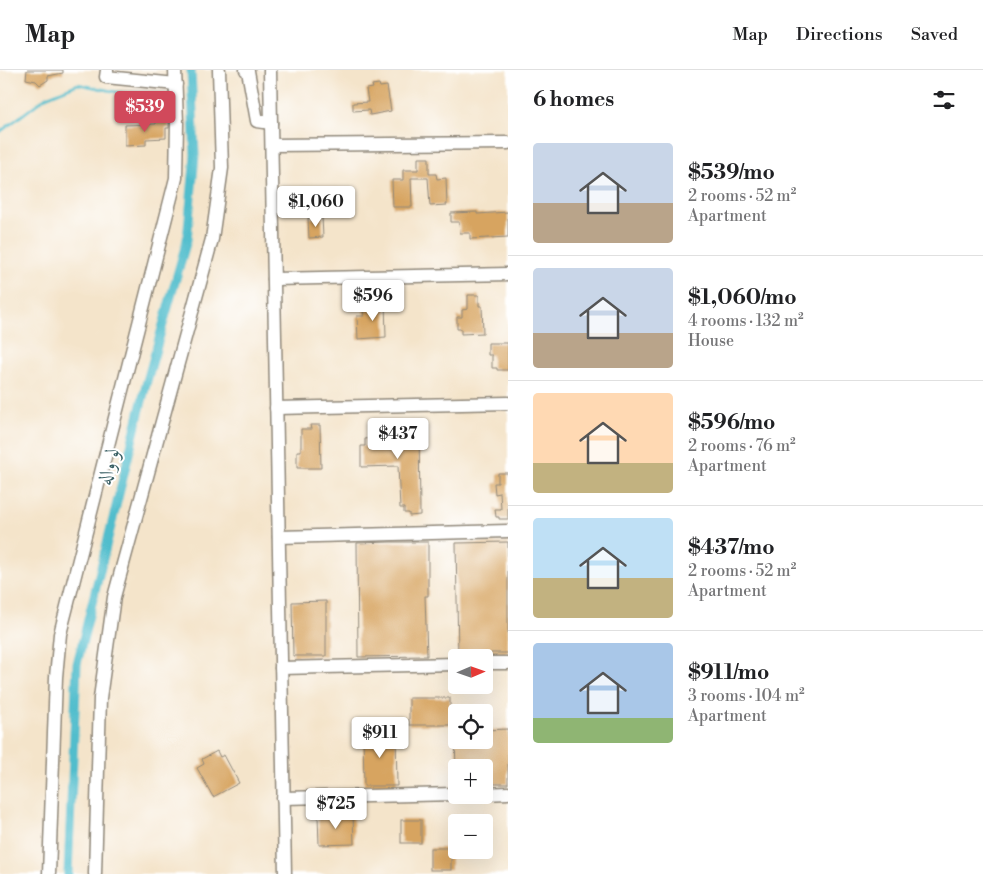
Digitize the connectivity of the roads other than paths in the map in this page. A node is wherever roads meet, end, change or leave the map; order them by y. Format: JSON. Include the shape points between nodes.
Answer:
{"nodes":[{"id":1,"x":107,"y":70,"type":"edge"},
{"id":2,"x":175,"y":70,"type":"edge"},
{"id":3,"x":219,"y":70,"type":"edge"},
{"id":4,"x":246,"y":70,"type":"edge"},
{"id":5,"x":270,"y":70,"type":"edge"},
{"id":6,"x":176,"y":84,"type":"junction"},
{"id":7,"x":271,"y":123,"type":"junction"},
{"id":8,"x":508,"y":143,"type":"edge"},
{"id":9,"x":272,"y":144,"type":"junction"},
{"id":10,"x":508,"y":274,"type":"edge"},
{"id":11,"x":274,"y":279,"type":"junction"},
{"id":12,"x":508,"y":403,"type":"edge"},
{"id":13,"x":276,"y":408,"type":"junction"},
{"id":14,"x":508,"y":531,"type":"edge"},
{"id":15,"x":279,"y":537,"type":"junction"},
{"id":16,"x":493,"y":663,"type":"edge"},
{"id":17,"x":508,"y":663,"type":"edge"},
{"id":18,"x":448,"y":664,"type":"edge"},
{"id":19,"x":281,"y":668,"type":"junction"},
{"id":20,"x":448,"y":794,"type":"edge"},
{"id":21,"x":493,"y":794,"type":"edge"},
{"id":22,"x":508,"y":794,"type":"edge"},
{"id":23,"x":283,"y":798,"type":"junction"},
{"id":24,"x":48,"y":874,"type":"edge"},
{"id":25,"x":95,"y":874,"type":"edge"},
{"id":26,"x":285,"y":874,"type":"edge"}],
"edges":[{"from":1,"to":6,"type":"street","via":[[106,77]]},
{"from":2,"to":6,"type":"street"},
{"from":3,"to":25,"type":"street","via":[[222,168],[212,239],[114,597],[100,698]]},
{"from":4,"to":7,"type":"street","via":[[257,121]]},
{"from":5,"to":7,"type":"street"},
{"from":6,"to":24,"type":"street","via":[[176,178],[60,634]]},
{"from":7,"to":9,"type":"street"},
{"from":8,"to":9,"type":"street"},
{"from":9,"to":11,"type":"street"},
{"from":10,"to":11,"type":"street"},
{"from":11,"to":13,"type":"street"},
{"from":12,"to":13,"type":"street"},
{"from":13,"to":15,"type":"street"},
{"from":14,"to":15,"type":"street"},
{"from":15,"to":19,"type":"street"},
{"from":16,"to":17,"type":"street"},
{"from":18,"to":19,"type":"street"},
{"from":19,"to":23,"type":"street"},
{"from":20,"to":23,"type":"street"},
{"from":21,"to":22,"type":"street"},
{"from":23,"to":26,"type":"street"}]}
